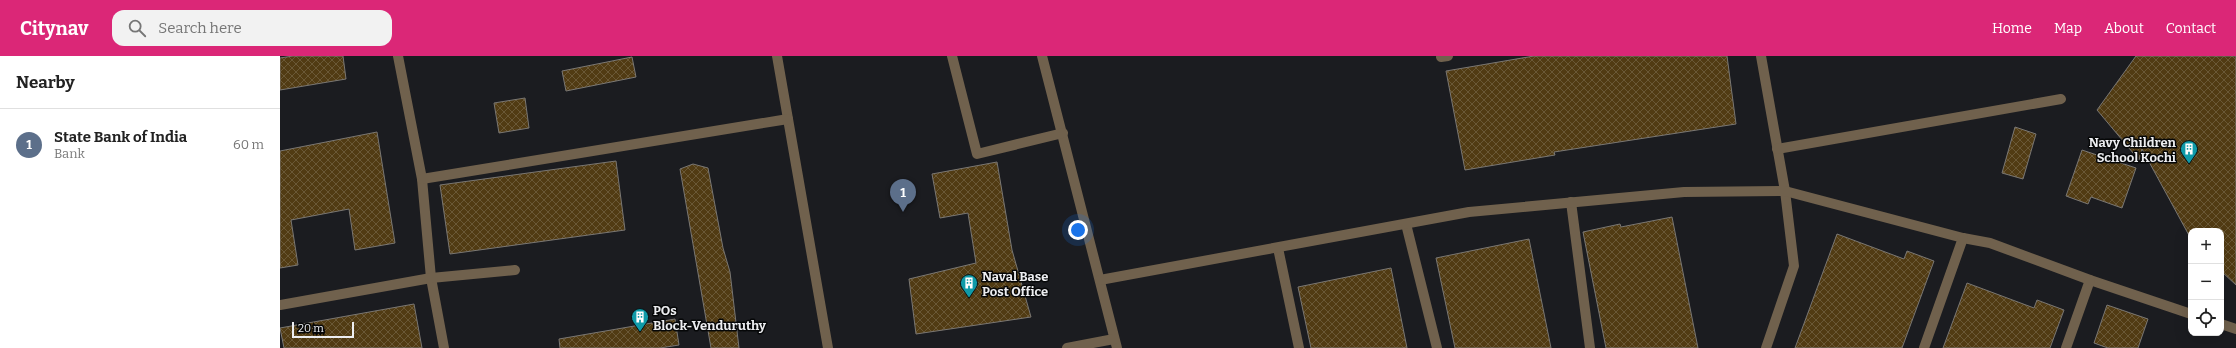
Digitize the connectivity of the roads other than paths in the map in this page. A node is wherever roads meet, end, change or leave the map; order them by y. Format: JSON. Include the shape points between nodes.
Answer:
{"nodes":[{"id":1,"x":398,"y":56,"type":"edge"},
{"id":2,"x":777,"y":56,"type":"edge"},
{"id":3,"x":952,"y":56,"type":"edge"},
{"id":4,"x":1042,"y":56,"type":"edge"},
{"id":5,"x":1761,"y":56,"type":"edge"},
{"id":6,"x":2061,"y":99,"type":"dead end"},
{"id":7,"x":788,"y":119,"type":"junction"},
{"id":8,"x":1063,"y":134,"type":"junction"},
{"id":9,"x":1777,"y":149,"type":"junction"},
{"id":10,"x":422,"y":179,"type":"junction"},
{"id":11,"x":1785,"y":192,"type":"junction"},
{"id":12,"x":1571,"y":202,"type":"junction"},
{"id":13,"x":1406,"y":224,"type":"junction"},
{"id":14,"x":1963,"y":238,"type":"junction"},
{"id":15,"x":1278,"y":248,"type":"junction"},
{"id":16,"x":514,"y":270,"type":"dead end"},
{"id":17,"x":430,"y":278,"type":"junction"},
{"id":18,"x":1100,"y":280,"type":"junction"},
{"id":19,"x":2090,"y":280,"type":"junction"},
{"id":20,"x":280,"y":305,"type":"edge"},
{"id":21,"x":2188,"y":313,"type":"edge"},
{"id":22,"x":2224,"y":325,"type":"edge"},
{"id":23,"x":2236,"y":329,"type":"edge"},
{"id":24,"x":1115,"y":344,"type":"edge"},
{"id":25,"x":444,"y":348,"type":"edge"},
{"id":26,"x":828,"y":348,"type":"edge"},
{"id":27,"x":1067,"y":348,"type":"edge"},
{"id":28,"x":1299,"y":348,"type":"edge"},
{"id":29,"x":1437,"y":348,"type":"edge"},
{"id":30,"x":1590,"y":348,"type":"edge"},
{"id":31,"x":1766,"y":348,"type":"edge"},
{"id":32,"x":1924,"y":348,"type":"edge"},
{"id":33,"x":2066,"y":348,"type":"edge"}],
"edges":[{"from":1,"to":10,"type":"street"},
{"from":2,"to":7,"type":"street"},
{"from":3,"to":8,"type":"street","via":[[977,154]]},
{"from":4,"to":8,"type":"street"},
{"from":5,"to":9,"type":"street"},
{"from":6,"to":9,"type":"street"},
{"from":7,"to":10,"type":"street"},
{"from":7,"to":26,"type":"street"},
{"from":8,"to":18,"type":"street"},
{"from":9,"to":11,"type":"street"},
{"from":10,"to":17,"type":"street"},
{"from":11,"to":12,"type":"street","via":[[1684,192]]},
{"from":11,"to":14,"type":"street"},
{"from":11,"to":31,"type":"street","via":[[1794,266]]},
{"from":12,"to":13,"type":"street","via":[[1469,212]]},
{"from":12,"to":30,"type":"street"},
{"from":13,"to":15,"type":"street"},
{"from":13,"to":29,"type":"street"},
{"from":14,"to":19,"type":"street","via":[[1990,243]]},
{"from":14,"to":32,"type":"street"},
{"from":15,"to":18,"type":"street"},
{"from":15,"to":28,"type":"street"},
{"from":16,"to":17,"type":"street"},
{"from":17,"to":20,"type":"street"},
{"from":17,"to":25,"type":"street"},
{"from":18,"to":24,"type":"street"},
{"from":19,"to":21,"type":"street"},
{"from":19,"to":33,"type":"street"},
{"from":22,"to":23,"type":"street"},
{"from":24,"to":27,"type":"street"}]}
